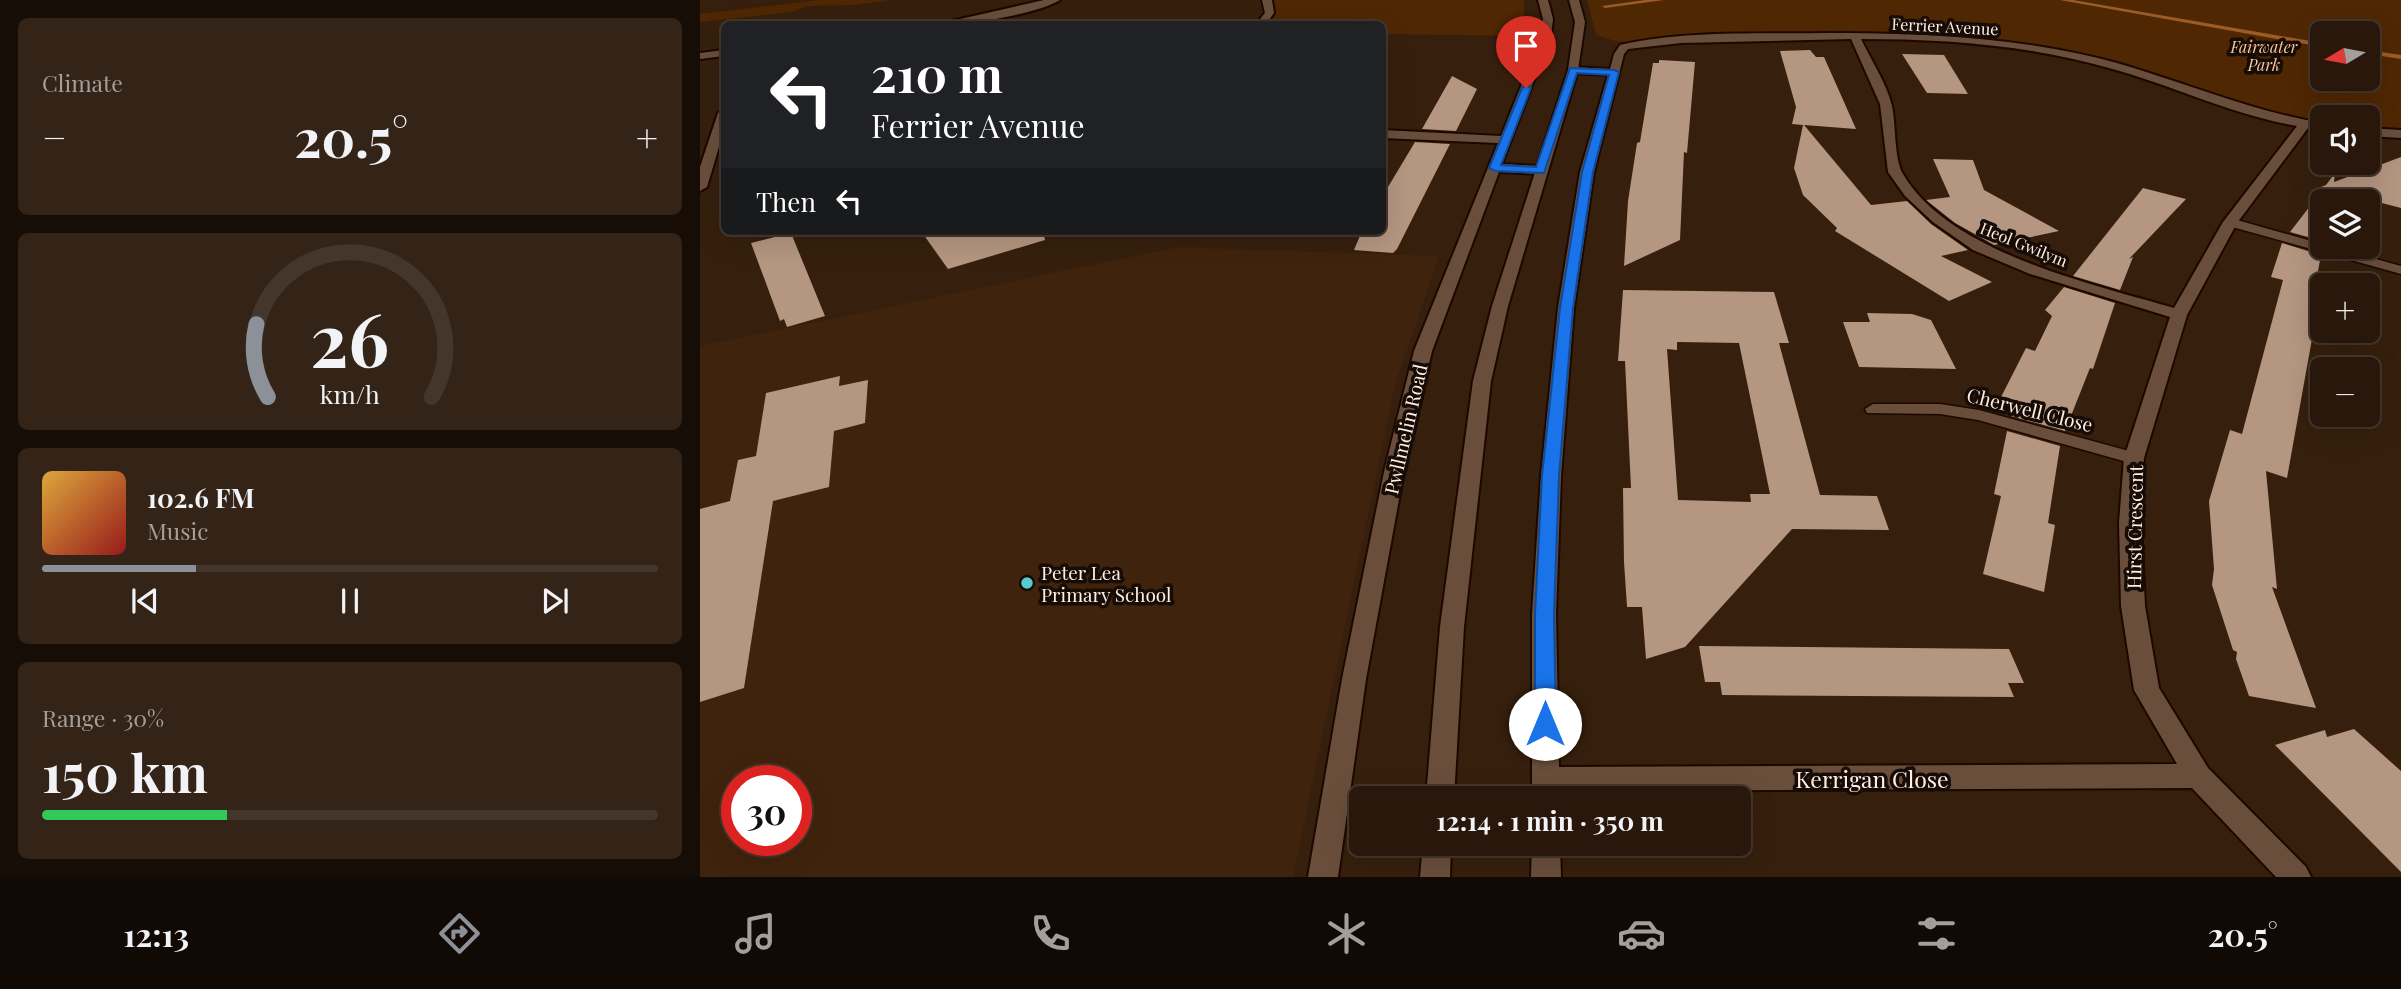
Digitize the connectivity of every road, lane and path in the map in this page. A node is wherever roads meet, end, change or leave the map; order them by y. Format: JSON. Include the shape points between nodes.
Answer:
{"nodes":[{"id":1,"x":1055,"y":0,"type":"edge"},
{"id":2,"x":1267,"y":0,"type":"edge"},
{"id":3,"x":1543,"y":0,"type":"edge"},
{"id":4,"x":1574,"y":0,"type":"edge"},
{"id":5,"x":961,"y":21,"type":"edge"},
{"id":6,"x":1265,"y":21,"type":"edge"},
{"id":7,"x":1855,"y":37,"type":"junction"},
{"id":8,"x":721,"y":53,"type":"edge"},
{"id":9,"x":700,"y":56,"type":"edge"},
{"id":10,"x":1573,"y":70,"type":"junction"},
{"id":11,"x":1614,"y":72,"type":"junction"},
{"id":12,"x":2310,"y":125,"type":"edge"},
{"id":13,"x":2310,"y":129,"type":"edge"},
{"id":14,"x":721,"y":130,"type":"edge"},
{"id":15,"x":2380,"y":133,"type":"edge"},
{"id":16,"x":1386,"y":134,"type":"edge"},
{"id":17,"x":2401,"y":134,"type":"edge"},
{"id":18,"x":1507,"y":140,"type":"junction"},
{"id":19,"x":1495,"y":168,"type":"junction"},
{"id":20,"x":1541,"y":170,"type":"junction"},
{"id":21,"x":700,"y":187,"type":"edge"},
{"id":22,"x":2230,"y":222,"type":"junction"},
{"id":23,"x":2401,"y":270,"type":"edge"},
{"id":24,"x":2179,"y":315,"type":"junction"},
{"id":25,"x":1873,"y":409,"type":"dead end"},
{"id":26,"x":2134,"y":458,"type":"junction"},
{"id":27,"x":2198,"y":776,"type":"junction"},
{"id":28,"x":1441,"y":786,"type":"edge"},
{"id":29,"x":1546,"y":786,"type":"edge"},
{"id":30,"x":1696,"y":786,"type":"edge"},
{"id":31,"x":1436,"y":856,"type":"edge"},
{"id":32,"x":1546,"y":856,"type":"edge"},
{"id":33,"x":1323,"y":877,"type":"edge"},
{"id":34,"x":1435,"y":877,"type":"edge"},
{"id":35,"x":1546,"y":877,"type":"edge"},
{"id":36,"x":2297,"y":877,"type":"edge"}],
"edges":[{"from":1,"to":5,"type":"street"},
{"from":2,"to":6,"type":"street","via":[[1271,6]]},
{"from":3,"to":18,"type":"street","name":"Pwllmelin Road","via":[[1546,36]]},
{"from":4,"to":10,"type":"street","via":[[1580,22]]},
{"from":7,"to":11,"type":"street","name":"Ferrier Avenue","via":[[1636,44],[1623,47]]},
{"from":7,"to":12,"type":"street","name":"Ferrier Avenue","via":[[1986,43],[2083,58],[2260,115]]},
{"from":7,"to":24,"type":"street","name":"Heol Gwilym","via":[[1886,104],[1895,172],[1938,219],[1978,247],[2035,271]]},
{"from":8,"to":9,"type":"street"},
{"from":10,"to":11,"type":"street"},
{"from":10,"to":20,"type":"street"},
{"from":11,"to":29,"type":"street","via":[[1587,172],[1566,308],[1550,476],[1544,614]]},
{"from":13,"to":22,"type":"street","name":"Hirst Crescent"},
{"from":14,"to":21,"type":"street"},
{"from":15,"to":17,"type":"street"},
{"from":16,"to":18,"type":"street"},
{"from":18,"to":19,"type":"street","name":"Pwllmelin Road"},
{"from":19,"to":20,"type":"street"},
{"from":19,"to":33,"type":"street","name":"Pwllmelin Road","via":[[1423,351],[1354,679]]},
{"from":20,"to":28,"type":"street","via":[[1482,381],[1452,627]]},
{"from":22,"to":23,"type":"lane"},
{"from":22,"to":24,"type":"street","name":"Hirst Crescent"},
{"from":24,"to":26,"type":"street","name":"Hirst Crescent"},
{"from":25,"to":26,"type":"lane","name":"Cherwell Close","via":[[1940,409],[1979,415]]},
{"from":26,"to":27,"type":"street","name":"Hirst Crescent","via":[[2130,523],[2133,606],[2147,690]]},
{"from":27,"to":30,"type":"street","name":"Kerrigan Close"},
{"from":27,"to":36,"type":"street","name":"Hirst Crescent"},
{"from":31,"to":34,"type":"street"},
{"from":32,"to":35,"type":"street"}]}
